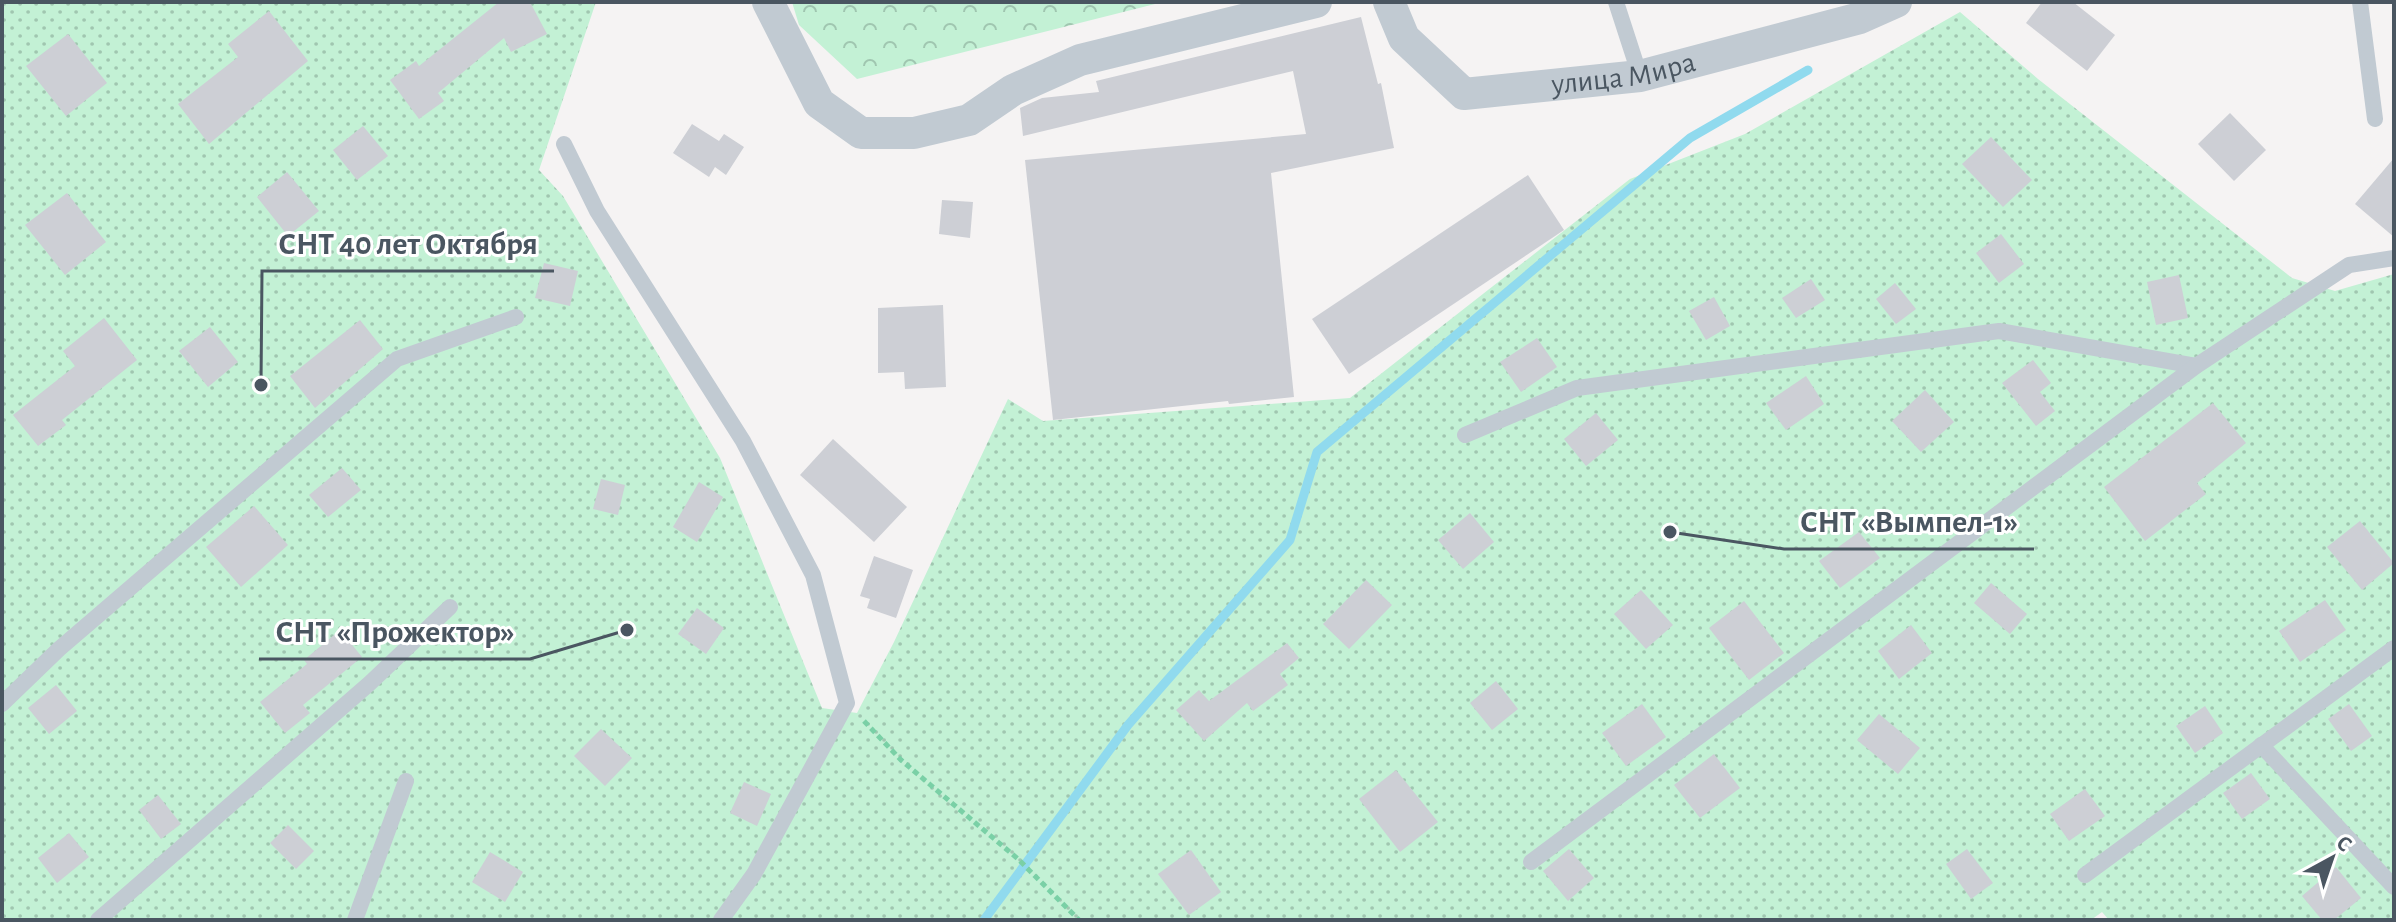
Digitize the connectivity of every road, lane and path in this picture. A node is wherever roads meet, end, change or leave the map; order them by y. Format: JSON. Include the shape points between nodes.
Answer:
{"nodes":[{"id":1,"x":768,"y":2,"type":"edge"},
{"id":2,"x":1316,"y":2,"type":"edge"},
{"id":3,"x":1389,"y":2,"type":"edge"},
{"id":4,"x":1616,"y":2,"type":"edge"},
{"id":5,"x":1896,"y":2,"type":"edge"},
{"id":6,"x":2360,"y":2,"type":"edge"},
{"id":7,"x":1640,"y":76,"type":"junction"},
{"id":8,"x":2375,"y":119,"type":"dead end"},
{"id":9,"x":564,"y":144,"type":"dead end"},
{"id":10,"x":2394,"y":258,"type":"edge"},
{"id":11,"x":516,"y":317,"type":"dead end"},
{"id":12,"x":2196,"y":366,"type":"junction"},
{"id":13,"x":1465,"y":435,"type":"dead end"},
{"id":14,"x":450,"y":607,"type":"dead end"},
{"id":15,"x":2394,"y":648,"type":"edge"},
{"id":16,"x":847,"y":703,"type":"junction"},
{"id":17,"x":2,"y":704,"type":"edge"},
{"id":18,"x":2261,"y":745,"type":"junction"},
{"id":19,"x":406,"y":781,"type":"dead end"},
{"id":20,"x":1531,"y":862,"type":"dead end"},
{"id":21,"x":2085,"y":875,"type":"dead end"},
{"id":22,"x":2394,"y":887,"type":"edge"},
{"id":23,"x":98,"y":920,"type":"edge"},
{"id":24,"x":355,"y":920,"type":"edge"},
{"id":25,"x":721,"y":920,"type":"edge"},
{"id":26,"x":1079,"y":920,"type":"edge"}],
"edges":[{"from":1,"to":2,"type":"street","via":[[819,103],[861,133],[914,133],[969,120],[1013,90],[1080,60]]},
{"from":3,"to":7,"type":"street","name":"улица Мира","via":[[1404,38],[1464,94]]},
{"from":4,"to":7,"type":"lane"},
{"from":5,"to":7,"type":"street","name":"улица Мира","via":[[1860,18]]},
{"from":6,"to":8,"type":"lane"},
{"from":9,"to":16,"type":"lane","via":[[597,211],[743,441],[813,575]]},
{"from":10,"to":12,"type":"lane","via":[[2349,265]]},
{"from":11,"to":17,"type":"lane","via":[[397,359]]},
{"from":12,"to":13,"type":"lane","via":[[1999,331],[1577,388]]},
{"from":12,"to":20,"type":"lane"},
{"from":14,"to":23,"type":"lane"},
{"from":15,"to":18,"type":"lane"},
{"from":16,"to":25,"type":"lane","via":[[754,874]]},
{"from":16,"to":26,"type":"path","via":[[901,760],[1018,859]]},
{"from":18,"to":21,"type":"lane"},
{"from":18,"to":22,"type":"lane"},
{"from":19,"to":24,"type":"lane"}]}
